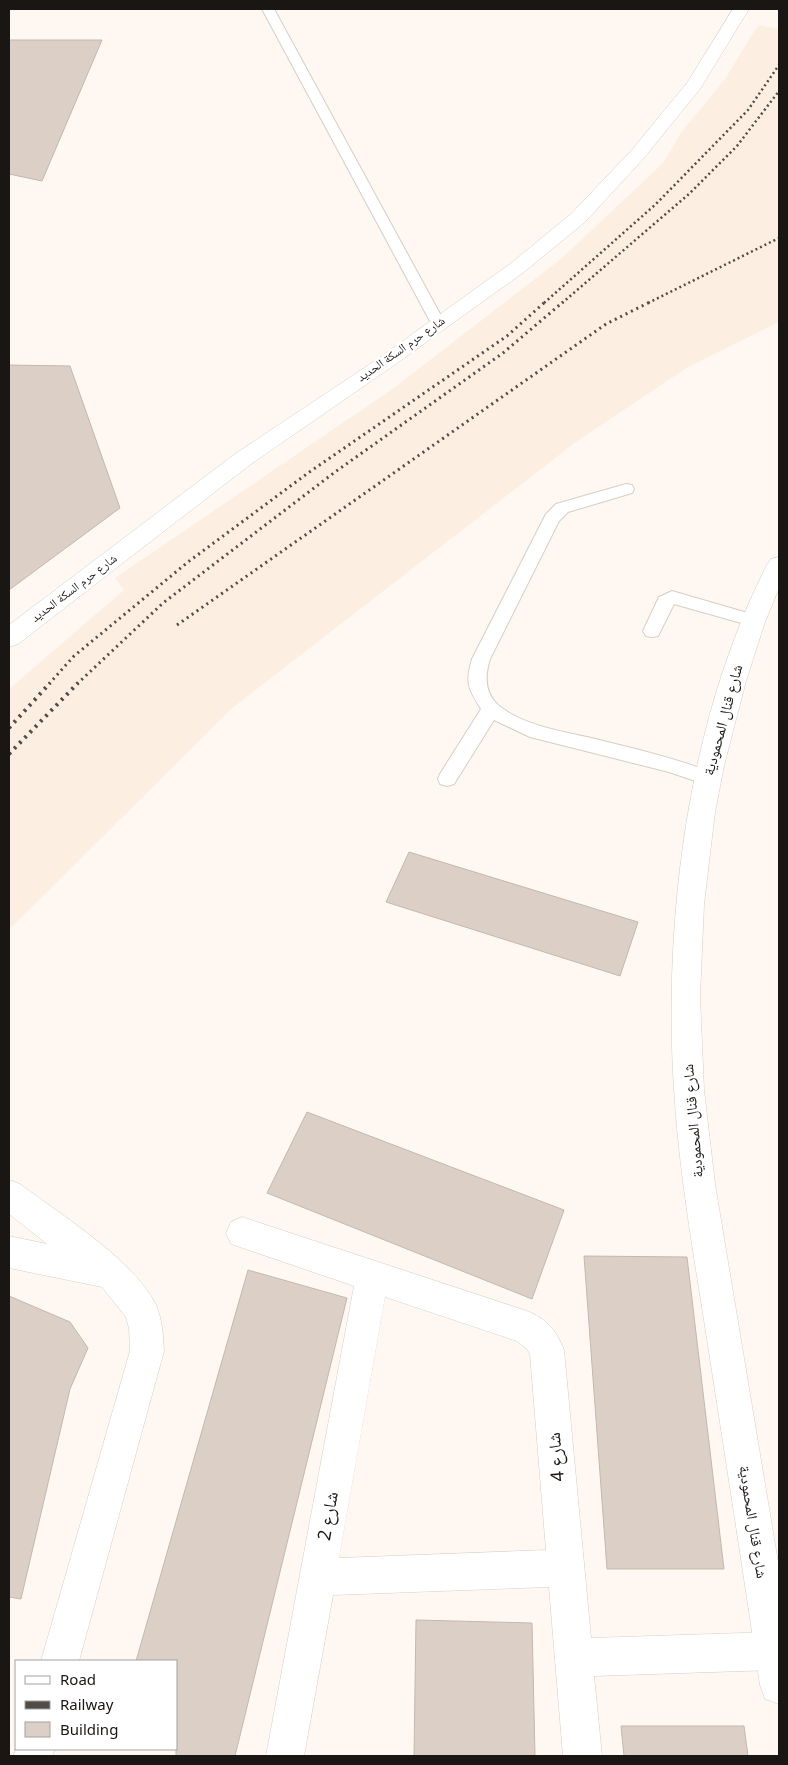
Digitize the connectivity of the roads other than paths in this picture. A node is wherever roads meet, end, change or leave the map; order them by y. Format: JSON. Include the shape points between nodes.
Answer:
{"nodes":[{"id":1,"x":268,"y":9,"type":"edge"},
{"id":2,"x":741,"y":9,"type":"edge"},
{"id":3,"x":438,"y":323,"type":"junction"},
{"id":4,"x":626,"y":489,"type":"dead end"},
{"id":5,"x":779,"y":566,"type":"edge"},
{"id":6,"x":752,"y":620,"type":"junction"},
{"id":7,"x":652,"y":631,"type":"dead end"},
{"id":8,"x":9,"y":638,"type":"edge"},
{"id":9,"x":491,"y":709,"type":"junction"},
{"id":10,"x":707,"y":778,"type":"junction"},
{"id":11,"x":447,"y":780,"type":"dead end"},
{"id":12,"x":9,"y":1194,"type":"edge"},
{"id":13,"x":242,"y":1233,"type":"dead end"},
{"id":14,"x":9,"y":1252,"type":"edge"},
{"id":15,"x":111,"y":1273,"type":"junction"},
{"id":16,"x":372,"y":1277,"type":"junction"},
{"id":17,"x":566,"y":1568,"type":"junction"},
{"id":18,"x":317,"y":1577,"type":"junction"},
{"id":19,"x":574,"y":1658,"type":"junction"},
{"id":20,"x":60,"y":1660,"type":"edge"},
{"id":21,"x":777,"y":1668,"type":"edge"},
{"id":22,"x":284,"y":1756,"type":"edge"},
{"id":23,"x":582,"y":1756,"type":"edge"}],
"edges":[{"from":1,"to":3,"type":"lane"},
{"from":2,"to":3,"type":"street","name":"شارع حرم السكة الحديد","via":[[694,85],[637,155],[584,211],[517,268]]},
{"from":3,"to":8,"type":"street","name":"شارع حرم السكة الحديد","via":[[243,459]]},
{"from":4,"to":9,"type":"lane","via":[[562,508],[552,518],[481,659],[476,676],[480,693]]},
{"from":5,"to":6,"type":"street","name":"شارع قنال المحمودية"},
{"from":6,"to":7,"type":"lane","via":[[672,597],[665,601]]},
{"from":6,"to":10,"type":"street","name":"شارع قنال المحمودية"},
{"from":9,"to":10,"type":"lane","via":[[530,730],[672,765]]},
{"from":9,"to":11,"type":"lane"},
{"from":10,"to":21,"type":"street","name":"شارع قنال المحمودية","via":[[695,847],[688,921],[685,1002],[688,1090],[699,1186]]},
{"from":12,"to":15,"type":"street"},
{"from":13,"to":16,"type":"street","name":"شارع 4"},
{"from":14,"to":15,"type":"street"},
{"from":15,"to":20,"type":"street","via":[[140,1308],[148,1352]]},
{"from":16,"to":17,"type":"street","name":"شارع 4","via":[[527,1328],[539,1337],[547,1350]]},
{"from":16,"to":18,"type":"street","name":"شارع 2"},
{"from":17,"to":18,"type":"street"},
{"from":17,"to":19,"type":"street","name":"شارع 4"},
{"from":18,"to":22,"type":"street","name":"شارع 2"},
{"from":19,"to":21,"type":"street"},
{"from":19,"to":23,"type":"street","name":"شارع 4"}]}
